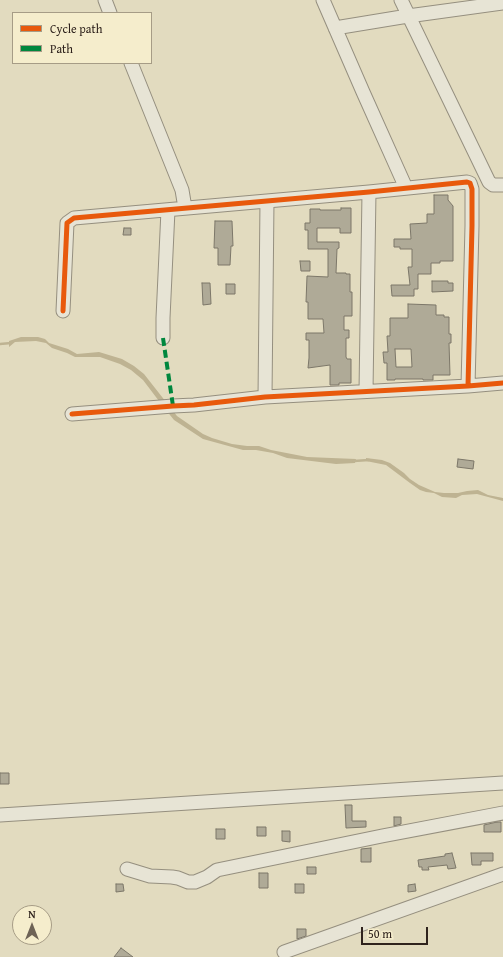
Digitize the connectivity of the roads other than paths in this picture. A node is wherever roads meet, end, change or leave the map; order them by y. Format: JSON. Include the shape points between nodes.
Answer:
{"nodes":[{"id":1,"x":105,"y":0,"type":"edge"},
{"id":2,"x":323,"y":0,"type":"edge"},
{"id":3,"x":401,"y":0,"type":"edge"},
{"id":4,"x":503,"y":3,"type":"edge"},
{"id":5,"x":110,"y":12,"type":"edge"},
{"id":6,"x":408,"y":16,"type":"junction"},
{"id":7,"x":335,"y":28,"type":"junction"},
{"id":8,"x":131,"y":64,"type":"edge"},
{"id":9,"x":503,"y":185,"type":"edge"},
{"id":10,"x":406,"y":188,"type":"junction"},
{"id":11,"x":369,"y":192,"type":"junction"},
{"id":12,"x":267,"y":201,"type":"junction"},
{"id":13,"x":185,"y":208,"type":"junction"},
{"id":14,"x":168,"y":210,"type":"junction"},
{"id":15,"x":63,"y":310,"type":"dead end"},
{"id":16,"x":163,"y":338,"type":"dead end"},
{"id":17,"x":503,"y":383,"type":"edge"},
{"id":18,"x":468,"y":386,"type":"junction"},
{"id":19,"x":366,"y":391,"type":"junction"},
{"id":20,"x":265,"y":397,"type":"junction"},
{"id":21,"x":72,"y":414,"type":"dead end"},
{"id":22,"x":503,"y":783,"type":"edge"},
{"id":23,"x":503,"y":813,"type":"edge"},
{"id":24,"x":0,"y":815,"type":"edge"},
{"id":25,"x":128,"y":869,"type":"dead end"},
{"id":26,"x":503,"y":874,"type":"edge"},
{"id":27,"x":284,"y":952,"type":"dead end"}],
"edges":[{"from":1,"to":5,"type":"street"},
{"from":2,"to":7,"type":"street"},
{"from":3,"to":6,"type":"street"},
{"from":4,"to":6,"type":"street"},
{"from":6,"to":7,"type":"street"},
{"from":6,"to":9,"type":"street","via":[[489,182],[493,185]]},
{"from":7,"to":10,"type":"street"},
{"from":8,"to":13,"type":"street","via":[[182,190]]},
{"from":10,"to":11,"type":"street"},
{"from":10,"to":18,"type":"street","via":[[464,182],[470,182],[471,185]]},
{"from":11,"to":12,"type":"street"},
{"from":11,"to":19,"type":"street"},
{"from":12,"to":13,"type":"street"},
{"from":12,"to":20,"type":"street"},
{"from":13,"to":14,"type":"street"},
{"from":14,"to":15,"type":"street","via":[[74,218],[67,223]]},
{"from":14,"to":16,"type":"street"},
{"from":17,"to":18,"type":"street"},
{"from":18,"to":19,"type":"street"},
{"from":19,"to":20,"type":"street"},
{"from":20,"to":21,"type":"street"},
{"from":22,"to":24,"type":"street"},
{"from":23,"to":25,"type":"street","via":[[218,870],[195,882],[150,876]]},
{"from":26,"to":27,"type":"street"}]}
